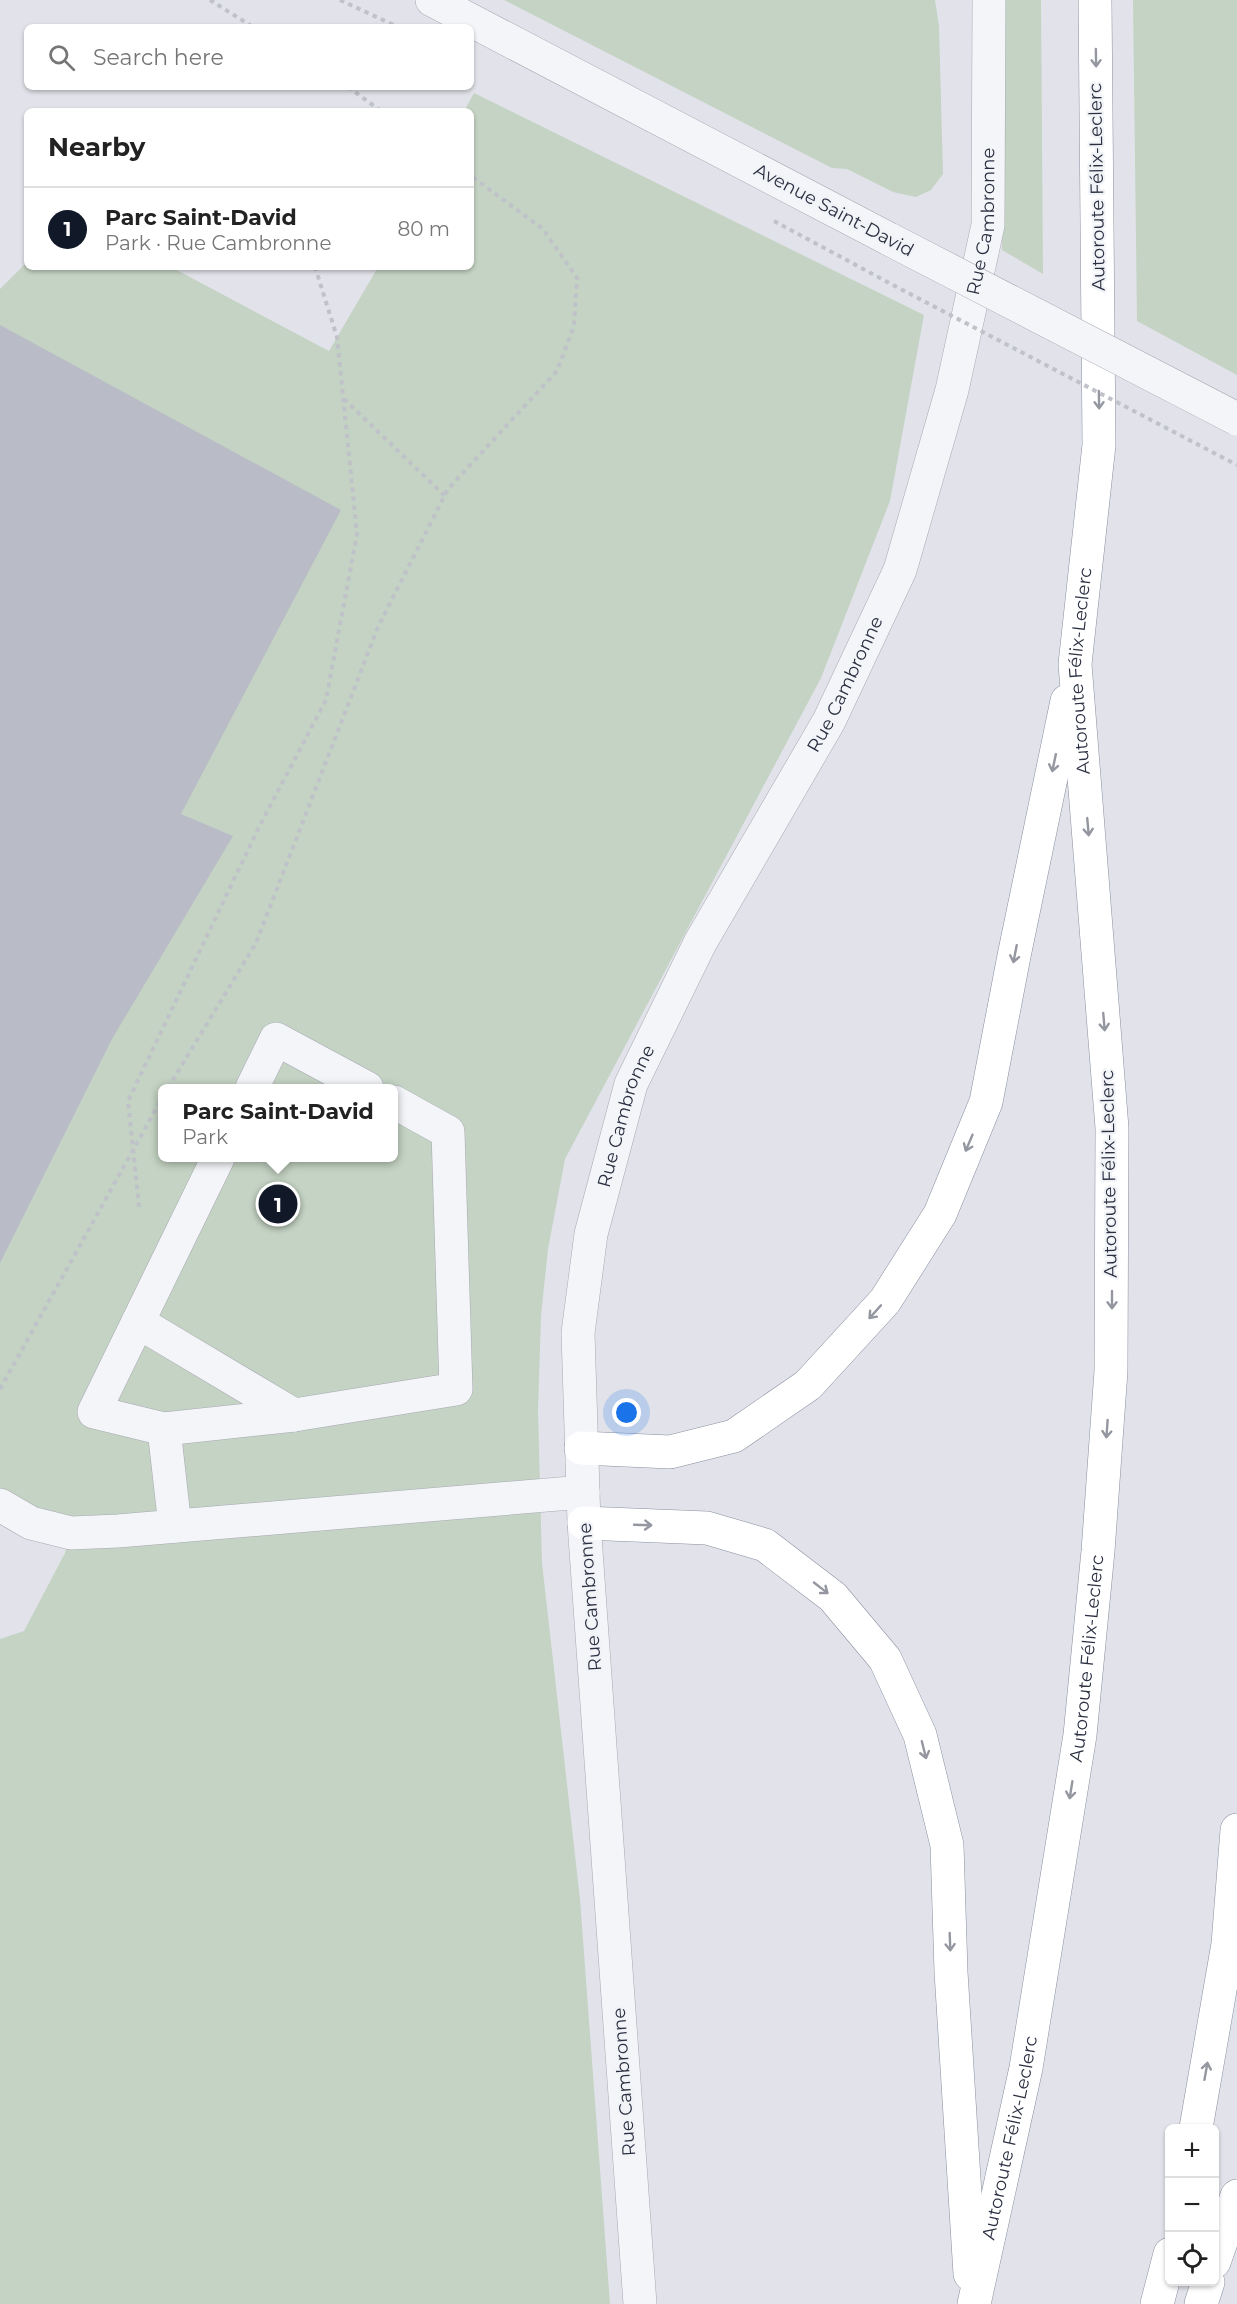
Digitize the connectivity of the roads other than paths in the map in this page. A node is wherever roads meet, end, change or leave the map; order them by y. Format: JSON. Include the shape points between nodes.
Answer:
{"nodes":[{"id":1,"x":432,"y":0,"type":"edge"},
{"id":2,"x":989,"y":0,"type":"edge"},
{"id":3,"x":1095,"y":0,"type":"edge"},
{"id":4,"x":1237,"y":419,"type":"edge"},
{"id":5,"x":1075,"y":664,"type":"junction"},
{"id":6,"x":254,"y":1084,"type":"edge"},
{"id":7,"x":359,"y":1084,"type":"edge"},
{"id":8,"x":398,"y":1105,"type":"edge"},
{"id":9,"x":216,"y":1162,"type":"edge"},
{"id":10,"x":138,"y":1322,"type":"junction"},
{"id":11,"x":294,"y":1415,"type":"junction"},
{"id":12,"x":164,"y":1429,"type":"junction"},
{"id":13,"x":581,"y":1448,"type":"junction"},
{"id":14,"x":0,"y":1506,"type":"edge"},
{"id":15,"x":584,"y":1508,"type":"junction"},
{"id":16,"x":175,"y":1526,"type":"junction"},
{"id":17,"x":1237,"y":1830,"type":"edge"},
{"id":18,"x":1197,"y":2124,"type":"edge"},
{"id":19,"x":1237,"y":2196,"type":"edge"},
{"id":20,"x":1219,"y":2250,"type":"edge"},
{"id":21,"x":1165,"y":2273,"type":"edge"},
{"id":22,"x":1207,"y":2286,"type":"edge"},
{"id":23,"x":640,"y":2304,"type":"edge"},
{"id":24,"x":973,"y":2304,"type":"edge"},
{"id":25,"x":1157,"y":2304,"type":"edge"},
{"id":26,"x":1202,"y":2304,"type":"edge"}],
"edges":[{"from":1,"to":4,"type":"street","name":"Avenue Saint-David","bridge":true},
{"from":2,"to":13,"type":"street","name":"Rue Cambronne","via":[[988,225],[952,390],[900,570],[829,721],[700,943],[631,1084],[591,1234],[578,1333]]},
{"from":3,"to":5,"type":"highway","name":"Autoroute Félix-Leclerc","one_way":true,"via":[[1099,445]]},
{"from":5,"to":13,"type":"highway","one_way":true,"via":[[986,1102],[940,1214],[885,1301],[808,1385],[734,1436],[670,1452]]},
{"from":5,"to":24,"type":"highway","name":"Autoroute Félix-Leclerc","one_way":true,"via":[[1112,1128],[1112,1371],[1080,1735],[1026,2068]]},
{"from":6,"to":7,"type":"street","via":[[276,1039]]},
{"from":8,"to":11,"type":"street","via":[[448,1132],[456,1389]]},
{"from":9,"to":10,"type":"street"},
{"from":10,"to":11,"type":"street"},
{"from":10,"to":12,"type":"street","via":[[94,1412]]},
{"from":11,"to":12,"type":"street"},
{"from":12,"to":16,"type":"street"},
{"from":13,"to":15,"type":"street","name":"Rue Cambronne"},
{"from":14,"to":16,"type":"street","via":[[31,1523],[70,1533]]},
{"from":15,"to":16,"type":"street"},
{"from":15,"to":23,"type":"street","name":"Rue Cambronne"},
{"from":15,"to":24,"type":"highway","one_way":true,"via":[[707,1528],[765,1545],[833,1597],[885,1659],[920,1735],[947,1845],[951,1972]]},
{"from":18,"to":17,"type":"highway","one_way":true,"via":[[1228,1944]]},
{"from":19,"to":20,"type":"highway"},
{"from":21,"to":25,"type":"highway"},
{"from":22,"to":26,"type":"highway"}]}
